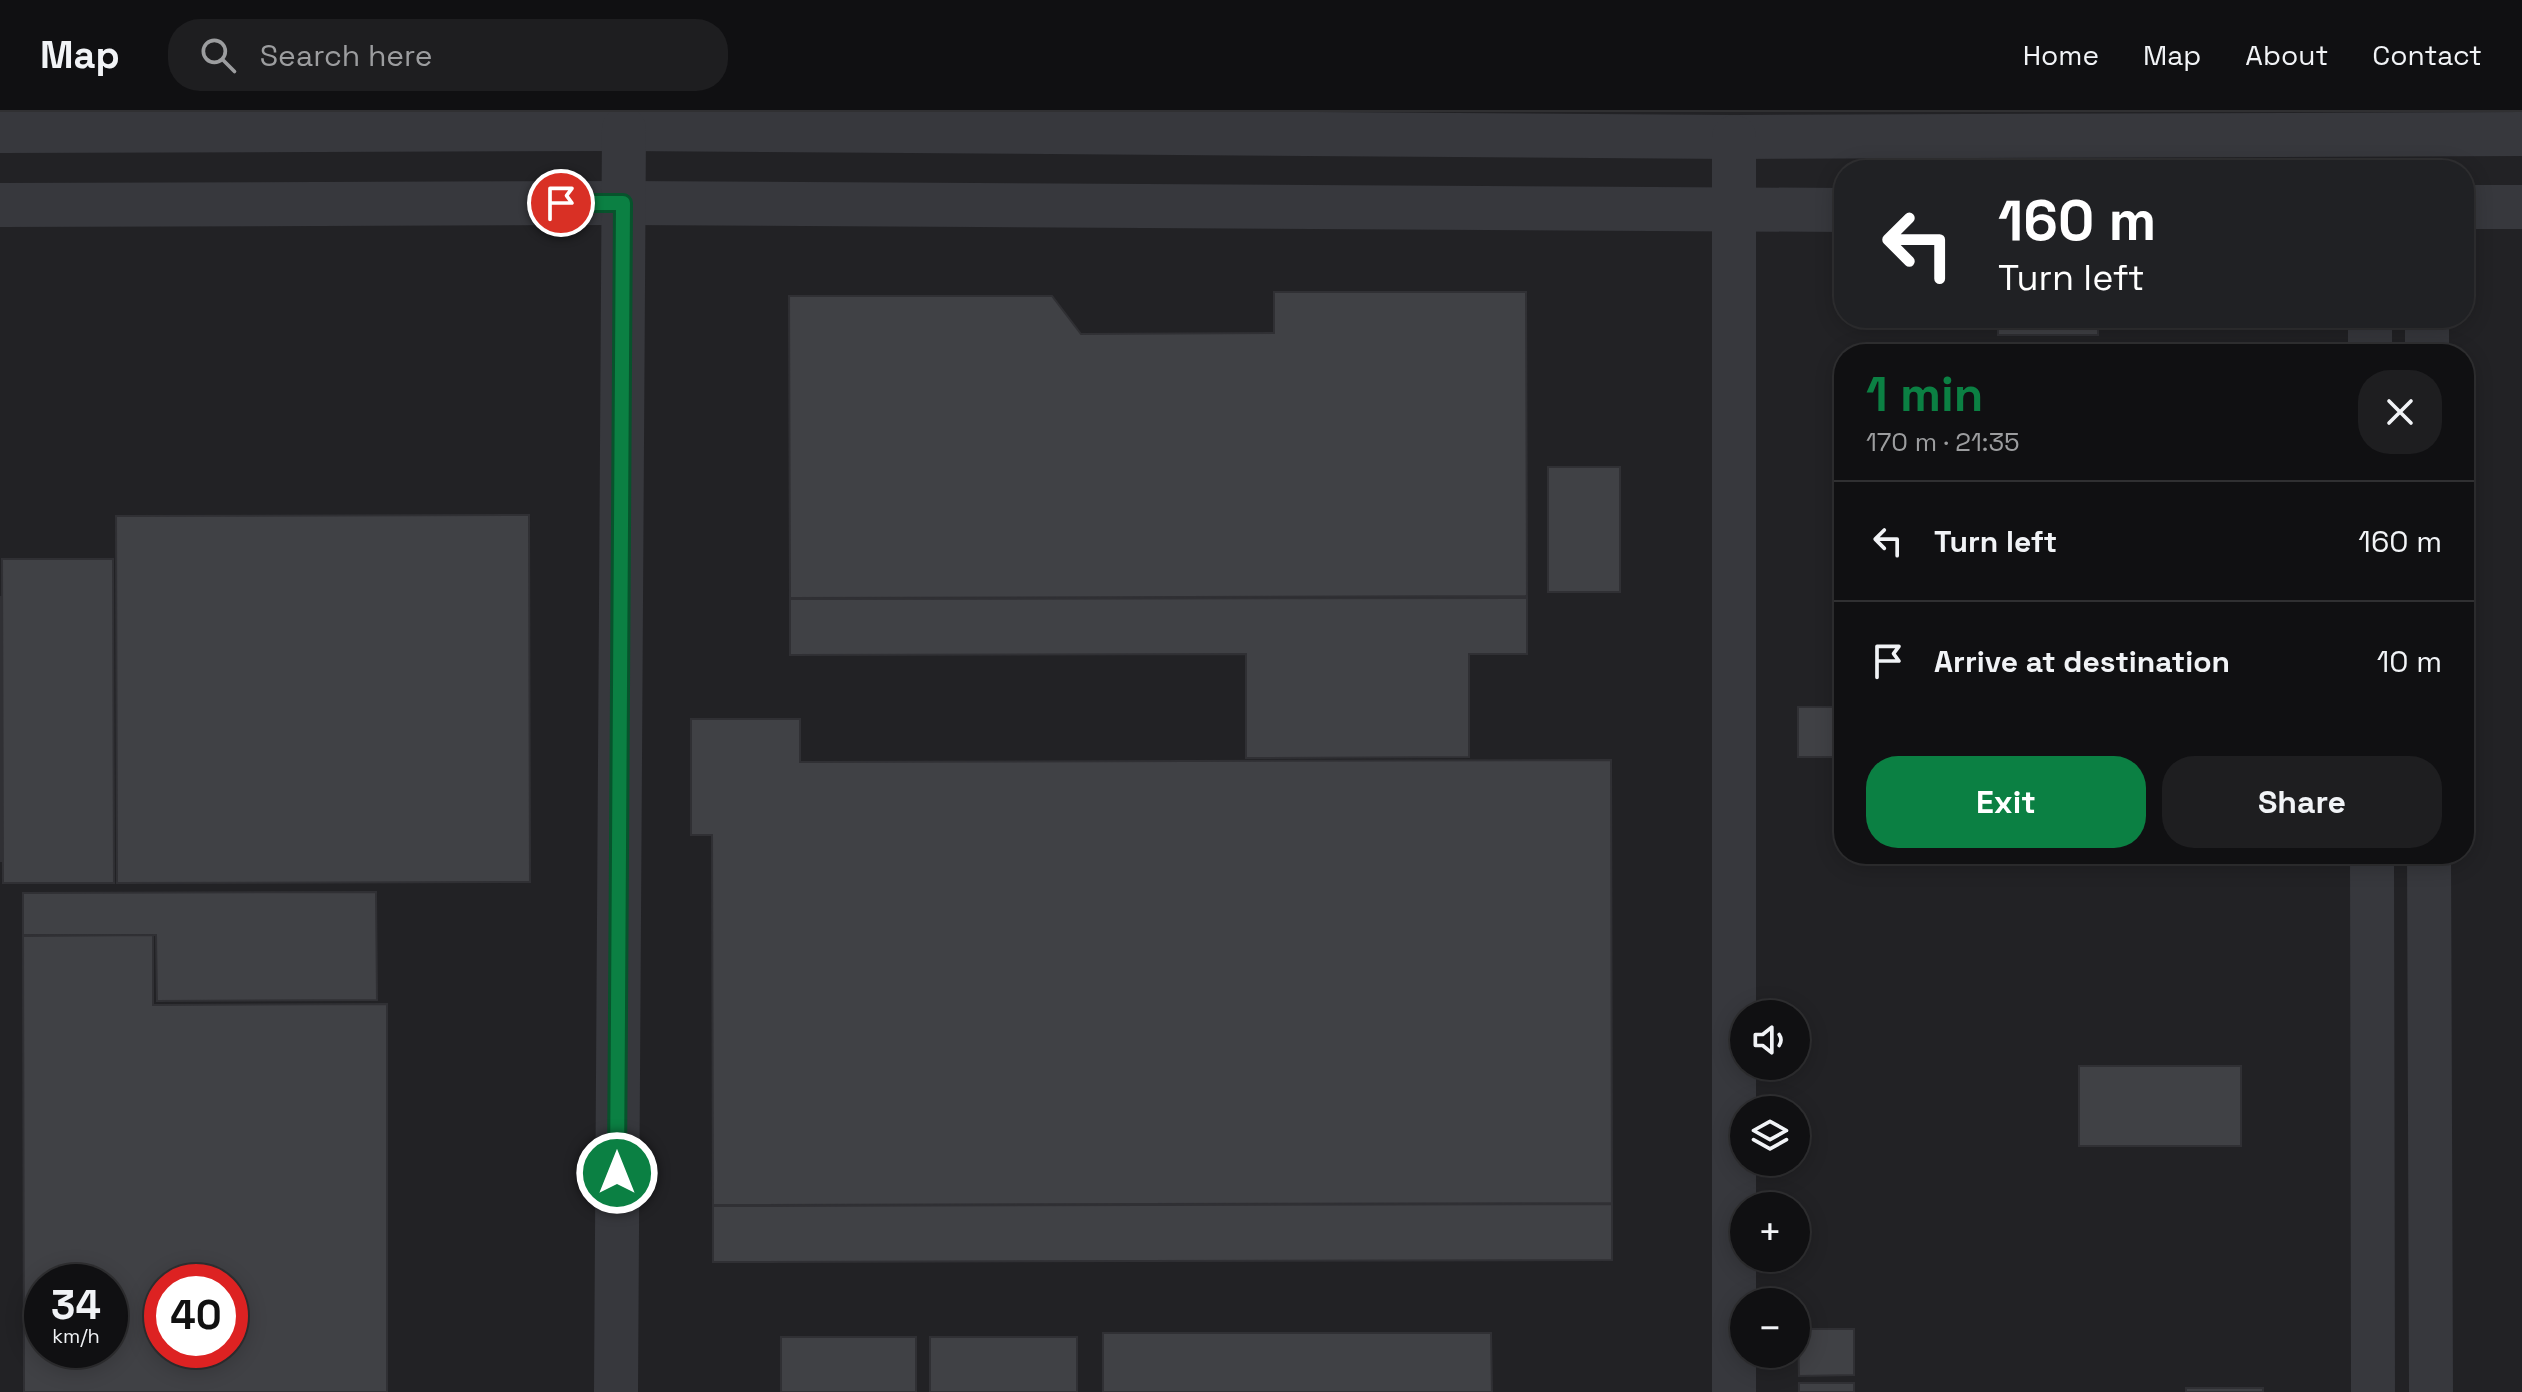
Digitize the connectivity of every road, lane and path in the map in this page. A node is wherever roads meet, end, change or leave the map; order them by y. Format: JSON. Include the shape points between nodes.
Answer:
{"nodes":[{"id":1,"x":624,"y":129,"type":"junction"},
{"id":2,"x":0,"y":131,"type":"edge"},
{"id":3,"x":2522,"y":134,"type":"edge"},
{"id":4,"x":1734,"y":137,"type":"junction"},
{"id":5,"x":2369,"y":139,"type":"edge"},
{"id":6,"x":2432,"y":139,"type":"edge"},
{"id":7,"x":623,"y":203,"type":"junction"},
{"id":8,"x":0,"y":205,"type":"edge"},
{"id":9,"x":2474,"y":207,"type":"edge"},
{"id":10,"x":2522,"y":207,"type":"edge"},
{"id":11,"x":1834,"y":210,"type":"edge"},
{"id":12,"x":1735,"y":211,"type":"junction"},
{"id":13,"x":2372,"y":864,"type":"edge"},
{"id":14,"x":2429,"y":864,"type":"edge"},
{"id":15,"x":616,"y":1392,"type":"edge"},
{"id":16,"x":1734,"y":1392,"type":"edge"},
{"id":17,"x":2373,"y":1392,"type":"edge"},
{"id":18,"x":2431,"y":1392,"type":"edge"}],
"edges":[{"from":1,"to":2,"type":"street"},
{"from":1,"to":4,"type":"street"},
{"from":1,"to":7,"type":"street"},
{"from":3,"to":6,"type":"street"},
{"from":4,"to":5,"type":"street"},
{"from":4,"to":12,"type":"street"},
{"from":5,"to":6,"type":"street"},
{"from":7,"to":8,"type":"street"},
{"from":7,"to":12,"type":"street"},
{"from":7,"to":15,"type":"street"},
{"from":9,"to":10,"type":"street"},
{"from":11,"to":12,"type":"street"},
{"from":12,"to":16,"type":"street"},
{"from":13,"to":17,"type":"street"},
{"from":14,"to":18,"type":"street"}]}
